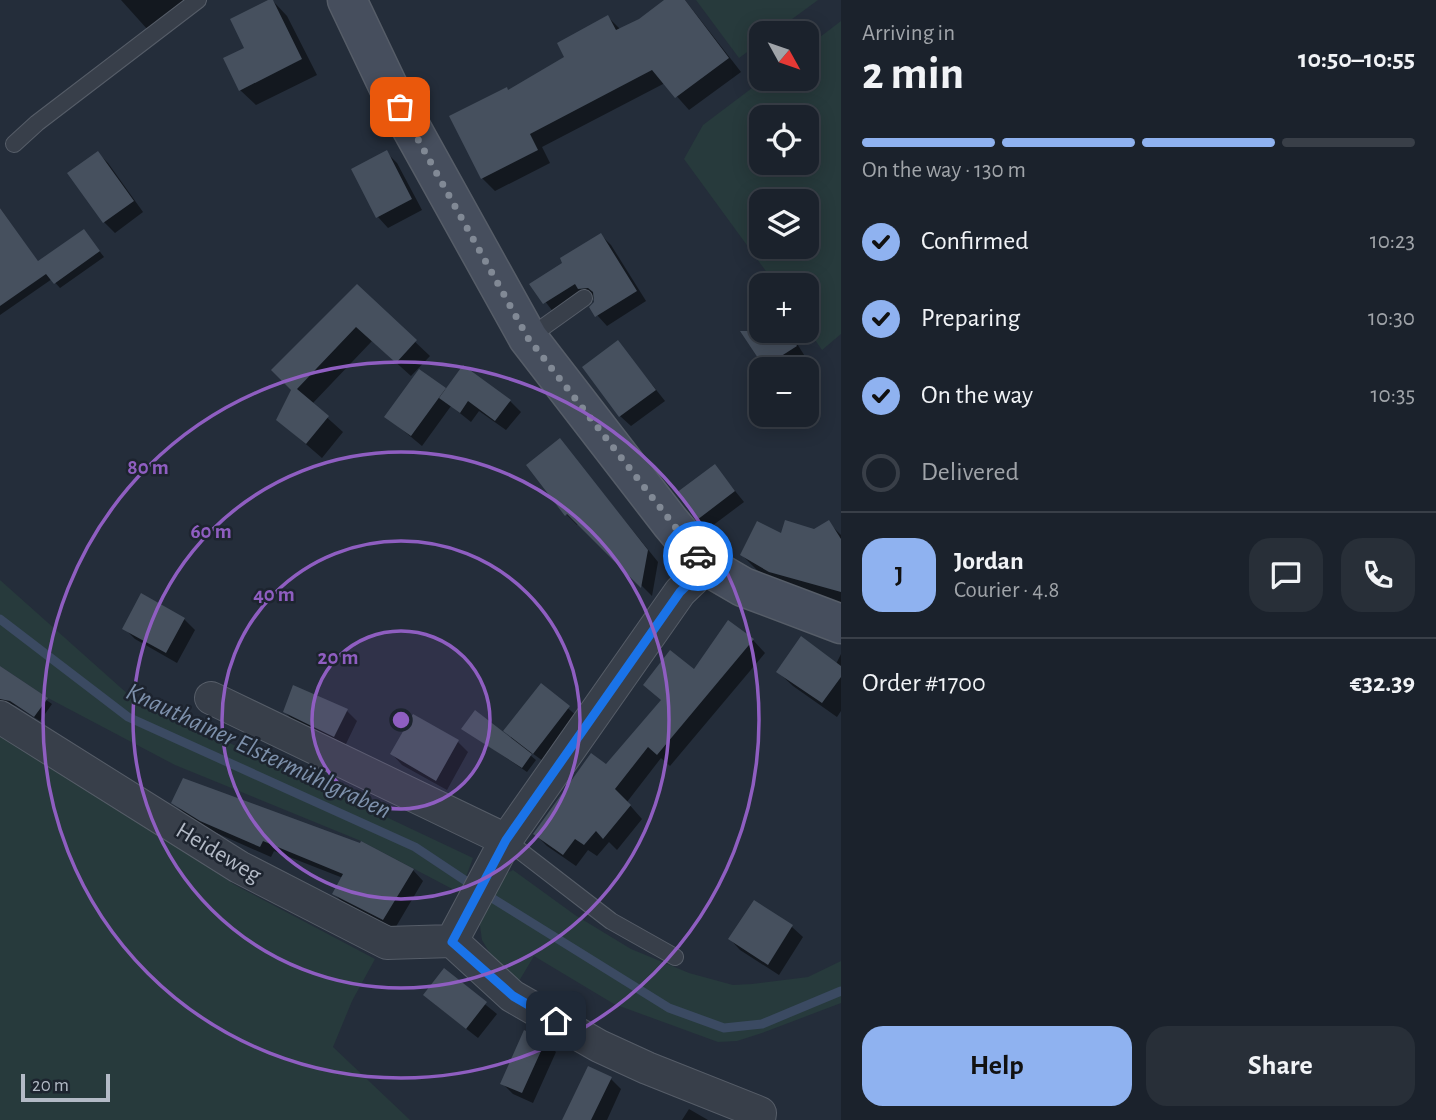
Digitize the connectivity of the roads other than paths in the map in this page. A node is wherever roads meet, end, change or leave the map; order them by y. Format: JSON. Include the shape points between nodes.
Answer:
{"nodes":[{"id":1,"x":198,"y":0,"type":"edge"},
{"id":2,"x":348,"y":0,"type":"edge"},
{"id":3,"x":14,"y":144,"type":"dead end"},
{"id":4,"x":584,"y":298,"type":"dead end"},
{"id":5,"x":528,"y":338,"type":"junction"},
{"id":6,"x":707,"y":566,"type":"junction"},
{"id":7,"x":841,"y":624,"type":"edge"},
{"id":8,"x":211,"y":698,"type":"dead end"},
{"id":9,"x":0,"y":718,"type":"edge"},
{"id":10,"x":506,"y":840,"type":"junction"},
{"id":11,"x":452,"y":942,"type":"junction"},
{"id":12,"x":675,"y":957,"type":"dead end"},
{"id":13,"x":759,"y":1120,"type":"edge"}],
"edges":[{"from":1,"to":3,"type":"lane"},
{"from":2,"to":5,"type":"street","via":[[388,86]]},
{"from":4,"to":5,"type":"lane"},
{"from":5,"to":6,"type":"street"},
{"from":6,"to":7,"type":"street","via":[[743,587]]},
{"from":6,"to":10,"type":"street","via":[[680,592]]},
{"from":8,"to":10,"type":"street"},
{"from":9,"to":11,"type":"street","name":"Heideweg","via":[[239,867],[387,943]]},
{"from":10,"to":11,"type":"street"},
{"from":10,"to":12,"type":"lane","via":[[611,921]]},
{"from":11,"to":13,"type":"street","via":[[534,1009],[599,1046],[760,1113]]}]}
